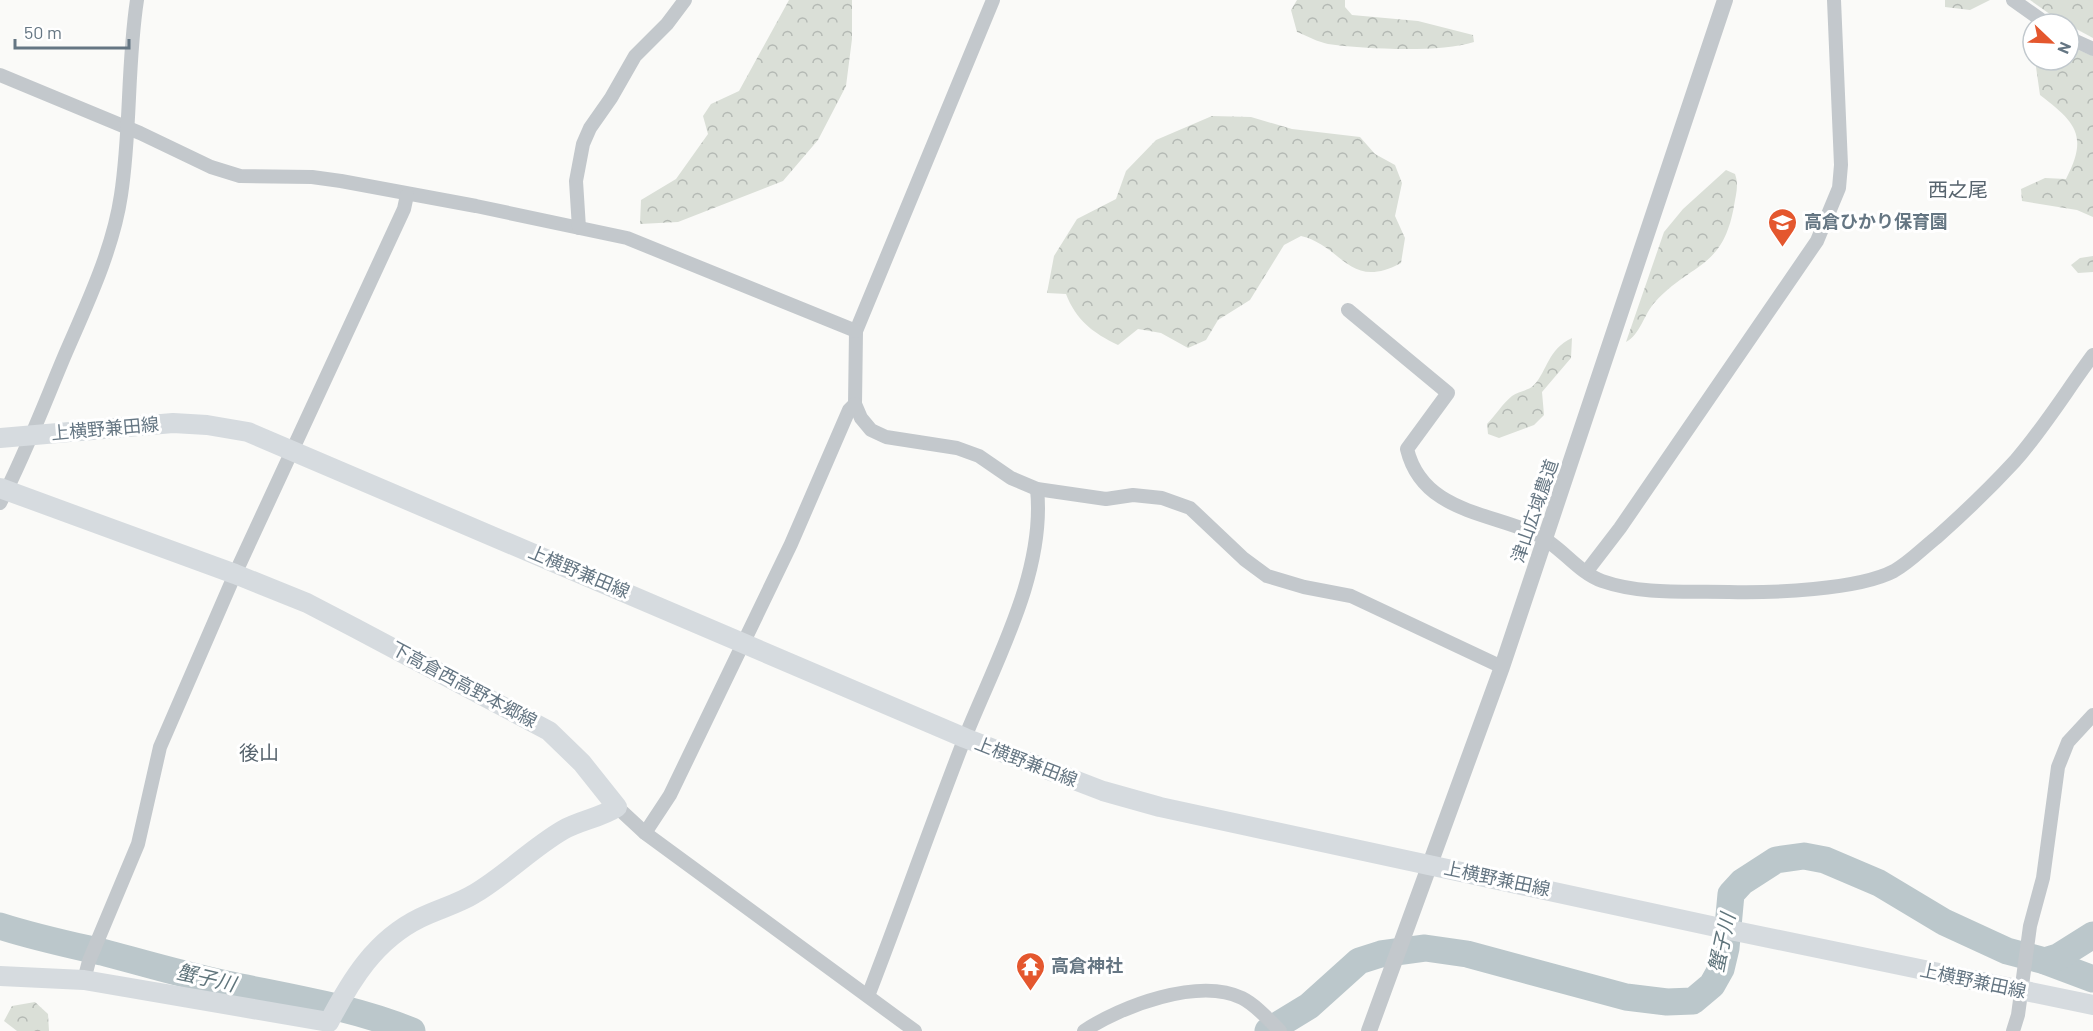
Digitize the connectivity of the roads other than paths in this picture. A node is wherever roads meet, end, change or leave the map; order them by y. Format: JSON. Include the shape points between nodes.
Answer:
{"nodes":[{"id":1,"x":137,"y":0,"type":"edge"},
{"id":2,"x":685,"y":0,"type":"edge"},
{"id":3,"x":993,"y":0,"type":"edge"},
{"id":4,"x":1725,"y":0,"type":"edge"},
{"id":5,"x":1834,"y":0,"type":"edge"},
{"id":6,"x":2013,"y":0,"type":"edge"},
{"id":7,"x":2030,"y":12,"type":"edge"},
{"id":8,"x":0,"y":75,"type":"edge"},
{"id":9,"x":128,"y":128,"type":"junction"},
{"id":10,"x":407,"y":195,"type":"junction"},
{"id":11,"x":579,"y":228,"type":"junction"},
{"id":12,"x":1348,"y":310,"type":"dead end"},
{"id":13,"x":856,"y":331,"type":"junction"},
{"id":14,"x":2093,"y":355,"type":"edge"},
{"id":15,"x":855,"y":404,"type":"junction"},
{"id":16,"x":34,"y":435,"type":"junction"},
{"id":17,"x":0,"y":438,"type":"edge"},
{"id":18,"x":293,"y":450,"type":"junction"},
{"id":19,"x":1037,"y":489,"type":"junction"},
{"id":20,"x":2,"y":494,"type":"edge"},
{"id":21,"x":1546,"y":540,"type":"junction"},
{"id":22,"x":1587,"y":571,"type":"junction"},
{"id":23,"x":235,"y":574,"type":"junction"},
{"id":24,"x":744,"y":643,"type":"junction"},
{"id":25,"x":1502,"y":667,"type":"junction"},
{"id":26,"x":2093,"y":715,"type":"edge"},
{"id":27,"x":965,"y":738,"type":"junction"},
{"id":28,"x":617,"y":807,"type":"junction"},
{"id":29,"x":645,"y":833,"type":"junction"},
{"id":30,"x":1432,"y":865,"type":"junction"},
{"id":31,"x":87,"y":970,"type":"junction"},
{"id":32,"x":0,"y":976,"type":"edge"},
{"id":33,"x":2022,"y":991,"type":"junction"},
{"id":34,"x":868,"y":996,"type":"junction"},
{"id":35,"x":2093,"y":1005,"type":"edge"},
{"id":36,"x":915,"y":1031,"type":"edge"},
{"id":37,"x":1084,"y":1031,"type":"edge"},
{"id":38,"x":1280,"y":1031,"type":"edge"},
{"id":39,"x":1369,"y":1031,"type":"edge"},
{"id":40,"x":2013,"y":1031,"type":"edge"}],
"edges":[{"from":1,"to":9,"type":"street","via":[[129,71]]},
{"from":2,"to":11,"type":"street","via":[[635,56],[590,128],[576,181]]},
{"from":3,"to":13,"type":"street"},
{"from":4,"to":21,"type":"street","name":"津山広域農道"},
{"from":5,"to":22,"type":"street","via":[[1841,165],[1839,188],[1828,220]]},
{"from":6,"to":7,"type":"street"},
{"from":8,"to":9,"type":"street"},
{"from":9,"to":10,"type":"street","via":[[211,167],[240,176],[312,177]]},
{"from":9,"to":16,"type":"street","via":[[121,197],[109,242]]},
{"from":10,"to":11,"type":"street"},
{"from":10,"to":18,"type":"street"},
{"from":11,"to":13,"type":"street","via":[[627,238],[663,251]]},
{"from":12,"to":21,"type":"street","via":[[1448,393],[1407,448],[1419,476],[1448,503]]},
{"from":13,"to":15,"type":"street"},
{"from":14,"to":22,"type":"street","via":[[2016,459],[1953,522],[1895,570],[1872,579],[1763,592],[1662,591],[1600,581]]},
{"from":15,"to":19,"type":"street","via":[[871,430],[886,437],[957,448]]},
{"from":15,"to":24,"type":"street"},
{"from":16,"to":17,"type":"main road","name":"上横野兼田線"},
{"from":16,"to":18,"type":"main road","name":"上横野兼田線","via":[[173,423],[248,432]]},
{"from":16,"to":20,"type":"street"},
{"from":18,"to":23,"type":"street"},
{"from":18,"to":24,"type":"main road","name":"上横野兼田線"},
{"from":19,"to":25,"type":"street","via":[[1106,499],[1133,495],[1162,498],[1190,508],[1267,576],[1351,596]]},
{"from":19,"to":27,"type":"street","via":[[1032,559],[1023,597]]},
{"from":20,"to":23,"type":"main road","name":"下高倉西高野本郷線"},
{"from":21,"to":22,"type":"street"},
{"from":21,"to":25,"type":"street","name":"津山広域農道"},
{"from":23,"to":28,"type":"main road","name":"下高倉西高野本郷線","via":[[336,618],[549,731],[582,763]]},
{"from":23,"to":31,"type":"street","via":[[160,747],[138,844]]},
{"from":24,"to":27,"type":"main road","name":"上横野兼田線"},
{"from":24,"to":29,"type":"street","via":[[670,795]]},
{"from":25,"to":30,"type":"street","name":"津山広域農道"},
{"from":26,"to":33,"type":"street","via":[[2061,754]]},
{"from":27,"to":30,"type":"main road","name":"上横野兼田線","via":[[1103,791],[1160,807]]},
{"from":27,"to":34,"type":"street"},
{"from":28,"to":29,"type":"street"},
{"from":28,"to":31,"type":"main road","via":[[567,828],[472,895],[418,919],[382,944],[355,975],[329,1022]]},
{"from":29,"to":34,"type":"street"},
{"from":30,"to":33,"type":"main road","name":"上横野兼田線"},
{"from":30,"to":39,"type":"street","name":"津山広域農道"},
{"from":31,"to":32,"type":"main road"},
{"from":33,"to":35,"type":"main road","name":"上横野兼田線"},
{"from":33,"to":40,"type":"street"},
{"from":34,"to":36,"type":"street"},
{"from":37,"to":38,"type":"street","via":[[1122,1010],[1186,992],[1216,991],[1241,998]]}]}
